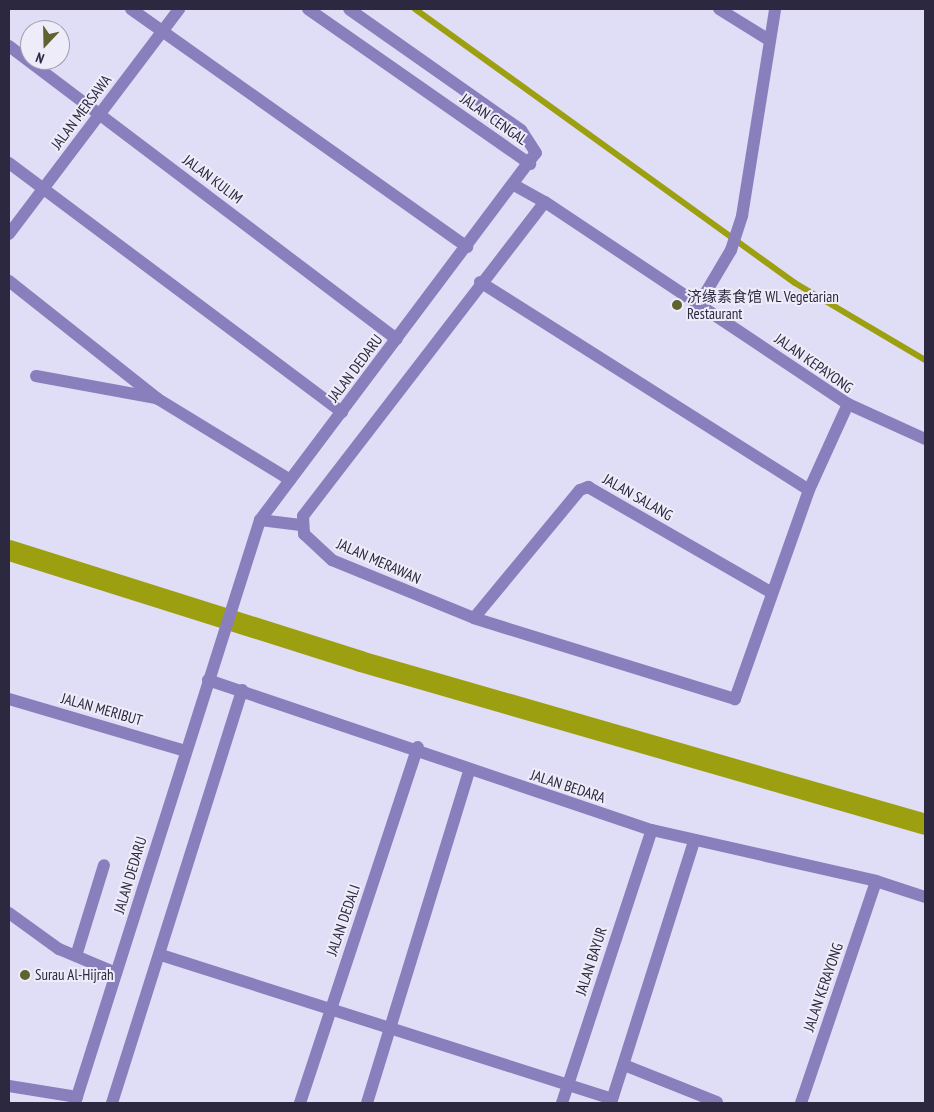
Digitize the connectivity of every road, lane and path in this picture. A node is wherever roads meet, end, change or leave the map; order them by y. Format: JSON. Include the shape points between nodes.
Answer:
{"nodes":[{"id":1,"x":131,"y":9,"type":"edge"},
{"id":2,"x":179,"y":9,"type":"edge"},
{"id":3,"x":308,"y":9,"type":"edge"},
{"id":4,"x":349,"y":9,"type":"edge"},
{"id":5,"x":719,"y":9,"type":"edge"},
{"id":6,"x":775,"y":9,"type":"edge"},
{"id":7,"x":162,"y":31,"type":"junction"},
{"id":8,"x":769,"y":40,"type":"junction"},
{"id":9,"x":9,"y":46,"type":"edge"},
{"id":10,"x":100,"y":114,"type":"junction"},
{"id":11,"x":9,"y":163,"type":"edge"},
{"id":12,"x":530,"y":164,"type":"junction"},
{"id":13,"x":514,"y":185,"type":"junction"},
{"id":14,"x":43,"y":189,"type":"junction"},
{"id":15,"x":545,"y":202,"type":"junction"},
{"id":16,"x":9,"y":234,"type":"edge"},
{"id":17,"x":466,"y":247,"type":"junction"},
{"id":18,"x":9,"y":281,"type":"edge"},
{"id":19,"x":480,"y":282,"type":"junction"},
{"id":20,"x":699,"y":304,"type":"junction"},
{"id":21,"x":397,"y":339,"type":"junction"},
{"id":22,"x":36,"y":376,"type":"dead end"},
{"id":23,"x":158,"y":399,"type":"junction"},
{"id":24,"x":848,"y":404,"type":"junction"},
{"id":25,"x":342,"y":412,"type":"junction"},
{"id":26,"x":925,"y":439,"type":"edge"},
{"id":27,"x":290,"y":480,"type":"junction"},
{"id":28,"x":809,"y":490,"type":"junction"},
{"id":29,"x":260,"y":520,"type":"junction"},
{"id":30,"x":300,"y":524,"type":"junction"},
{"id":31,"x":772,"y":593,"type":"junction"},
{"id":32,"x":474,"y":618,"type":"junction"},
{"id":33,"x":208,"y":680,"type":"junction"},
{"id":34,"x":242,"y":690,"type":"junction"},
{"id":35,"x":9,"y":699,"type":"edge"},
{"id":36,"x":729,"y":699,"type":"joint"},
{"id":37,"x":418,"y":748,"type":"junction"},
{"id":38,"x":186,"y":751,"type":"junction"},
{"id":39,"x":469,"y":772,"type":"junction"},
{"id":40,"x":652,"y":830,"type":"junction"},
{"id":41,"x":694,"y":842,"type":"junction"},
{"id":42,"x":104,"y":865,"type":"dead end"},
{"id":43,"x":876,"y":881,"type":"junction"},
{"id":44,"x":925,"y":897,"type":"edge"},
{"id":45,"x":9,"y":913,"type":"edge"},
{"id":46,"x":161,"y":955,"type":"junction"},
{"id":47,"x":76,"y":956,"type":"junction"},
{"id":48,"x":116,"y":973,"type":"junction"},
{"id":49,"x":329,"y":1010,"type":"junction"},
{"id":50,"x":389,"y":1030,"type":"junction"},
{"id":51,"x":624,"y":1065,"type":"junction"},
{"id":52,"x":9,"y":1086,"type":"edge"},
{"id":53,"x":567,"y":1088,"type":"junction"},
{"id":54,"x":76,"y":1100,"type":"edge"},
{"id":55,"x":612,"y":1101,"type":"edge"},
{"id":56,"x":717,"y":1102,"type":"dead end"},
{"id":57,"x":112,"y":1103,"type":"edge"},
{"id":58,"x":300,"y":1103,"type":"edge"},
{"id":59,"x":367,"y":1103,"type":"edge"},
{"id":60,"x":562,"y":1103,"type":"edge"},
{"id":61,"x":801,"y":1103,"type":"edge"}],
"edges":[{"from":1,"to":7,"type":"street"},
{"from":2,"to":7,"type":"street","name":"JALAN MERSAWA"},
{"from":3,"to":12,"type":"street","name":"JALAN CENGAL"},
{"from":4,"to":12,"type":"street","name":"JALAN CENGAL","via":[[521,130],[536,153]]},
{"from":5,"to":8,"type":"street"},
{"from":6,"to":8,"type":"street"},
{"from":7,"to":10,"type":"street","name":"JALAN MERSAWA"},
{"from":7,"to":17,"type":"street"},
{"from":8,"to":20,"type":"street","via":[[742,216],[731,250]]},
{"from":9,"to":10,"type":"street","name":"JALAN KULIM"},
{"from":10,"to":14,"type":"street","name":"JALAN MERSAWA"},
{"from":10,"to":21,"type":"street","name":"JALAN KULIM"},
{"from":11,"to":14,"type":"street"},
{"from":12,"to":13,"type":"street","name":"JALAN DEDARU"},
{"from":13,"to":15,"type":"street","name":"JALAN KEPAYONG"},
{"from":13,"to":17,"type":"street","name":"JALAN DEDARU"},
{"from":14,"to":16,"type":"street","name":"JALAN MERSAWA"},
{"from":14,"to":25,"type":"street"},
{"from":15,"to":19,"type":"street"},
{"from":15,"to":20,"type":"street","name":"JALAN KEPAYONG"},
{"from":17,"to":21,"type":"street","name":"JALAN DEDARU"},
{"from":18,"to":23,"type":"street"},
{"from":19,"to":28,"type":"street"},
{"from":19,"to":30,"type":"street"},
{"from":20,"to":24,"type":"street","name":"JALAN KEPAYONG"},
{"from":21,"to":25,"type":"street","name":"JALAN DEDARU"},
{"from":22,"to":23,"type":"street"},
{"from":23,"to":27,"type":"street"},
{"from":24,"to":26,"type":"street"},
{"from":24,"to":28,"type":"street","name":"JALAN KEPAYONG"},
{"from":25,"to":27,"type":"street","name":"JALAN DEDARU"},
{"from":27,"to":29,"type":"street","name":"JALAN DEDARU"},
{"from":28,"to":31,"type":"street","name":"JALAN KEPAYONG"},
{"from":29,"to":30,"type":"street"},
{"from":29,"to":33,"type":"street","name":"JALAN DEDARU"},
{"from":30,"to":32,"type":"street","name":"JALAN MERAWAN","via":[[317,550],[332,560]]},
{"from":31,"to":32,"type":"street","name":"JALAN SALANG","via":[[588,487],[580,490]]},
{"from":31,"to":36,"type":"street","name":"JALAN KEPAYONG","via":[[739,694]]},
{"from":32,"to":36,"type":"street","name":"JALAN MERAWAN"},
{"from":33,"to":34,"type":"street","name":"JALAN BEDARA"},
{"from":33,"to":38,"type":"street","name":"JALAN DEDARU"},
{"from":34,"to":37,"type":"street","name":"JALAN BEDARA"},
{"from":34,"to":46,"type":"street"},
{"from":35,"to":38,"type":"street","name":"JALAN MERIBUT"},
{"from":37,"to":39,"type":"street","name":"JALAN BEDARA"},
{"from":37,"to":49,"type":"street","name":"JALAN DEDALI"},
{"from":38,"to":48,"type":"street","name":"JALAN DEDARU"},
{"from":39,"to":40,"type":"street","name":"JALAN BEDARA"},
{"from":39,"to":50,"type":"street"},
{"from":40,"to":41,"type":"street","name":"JALAN BEDARA"},
{"from":40,"to":53,"type":"street","name":"JALAN BAYUR"},
{"from":41,"to":43,"type":"street","name":"JALAN BEDARA"},
{"from":41,"to":51,"type":"street"},
{"from":42,"to":47,"type":"street"},
{"from":43,"to":44,"type":"street","name":"JALAN BEDARA"},
{"from":43,"to":61,"type":"street","name":"JALAN KERAYONG"},
{"from":45,"to":47,"type":"street"},
{"from":46,"to":49,"type":"street"},
{"from":46,"to":57,"type":"street"},
{"from":47,"to":48,"type":"street"},
{"from":48,"to":54,"type":"street","name":"JALAN DEDARU"},
{"from":49,"to":50,"type":"street"},
{"from":49,"to":58,"type":"street","name":"JALAN DEDALI"},
{"from":50,"to":53,"type":"street"},
{"from":50,"to":59,"type":"street"},
{"from":51,"to":55,"type":"street"},
{"from":51,"to":56,"type":"street"},
{"from":52,"to":54,"type":"street"},
{"from":53,"to":55,"type":"street"},
{"from":53,"to":60,"type":"street","name":"JALAN BAYUR"}]}
